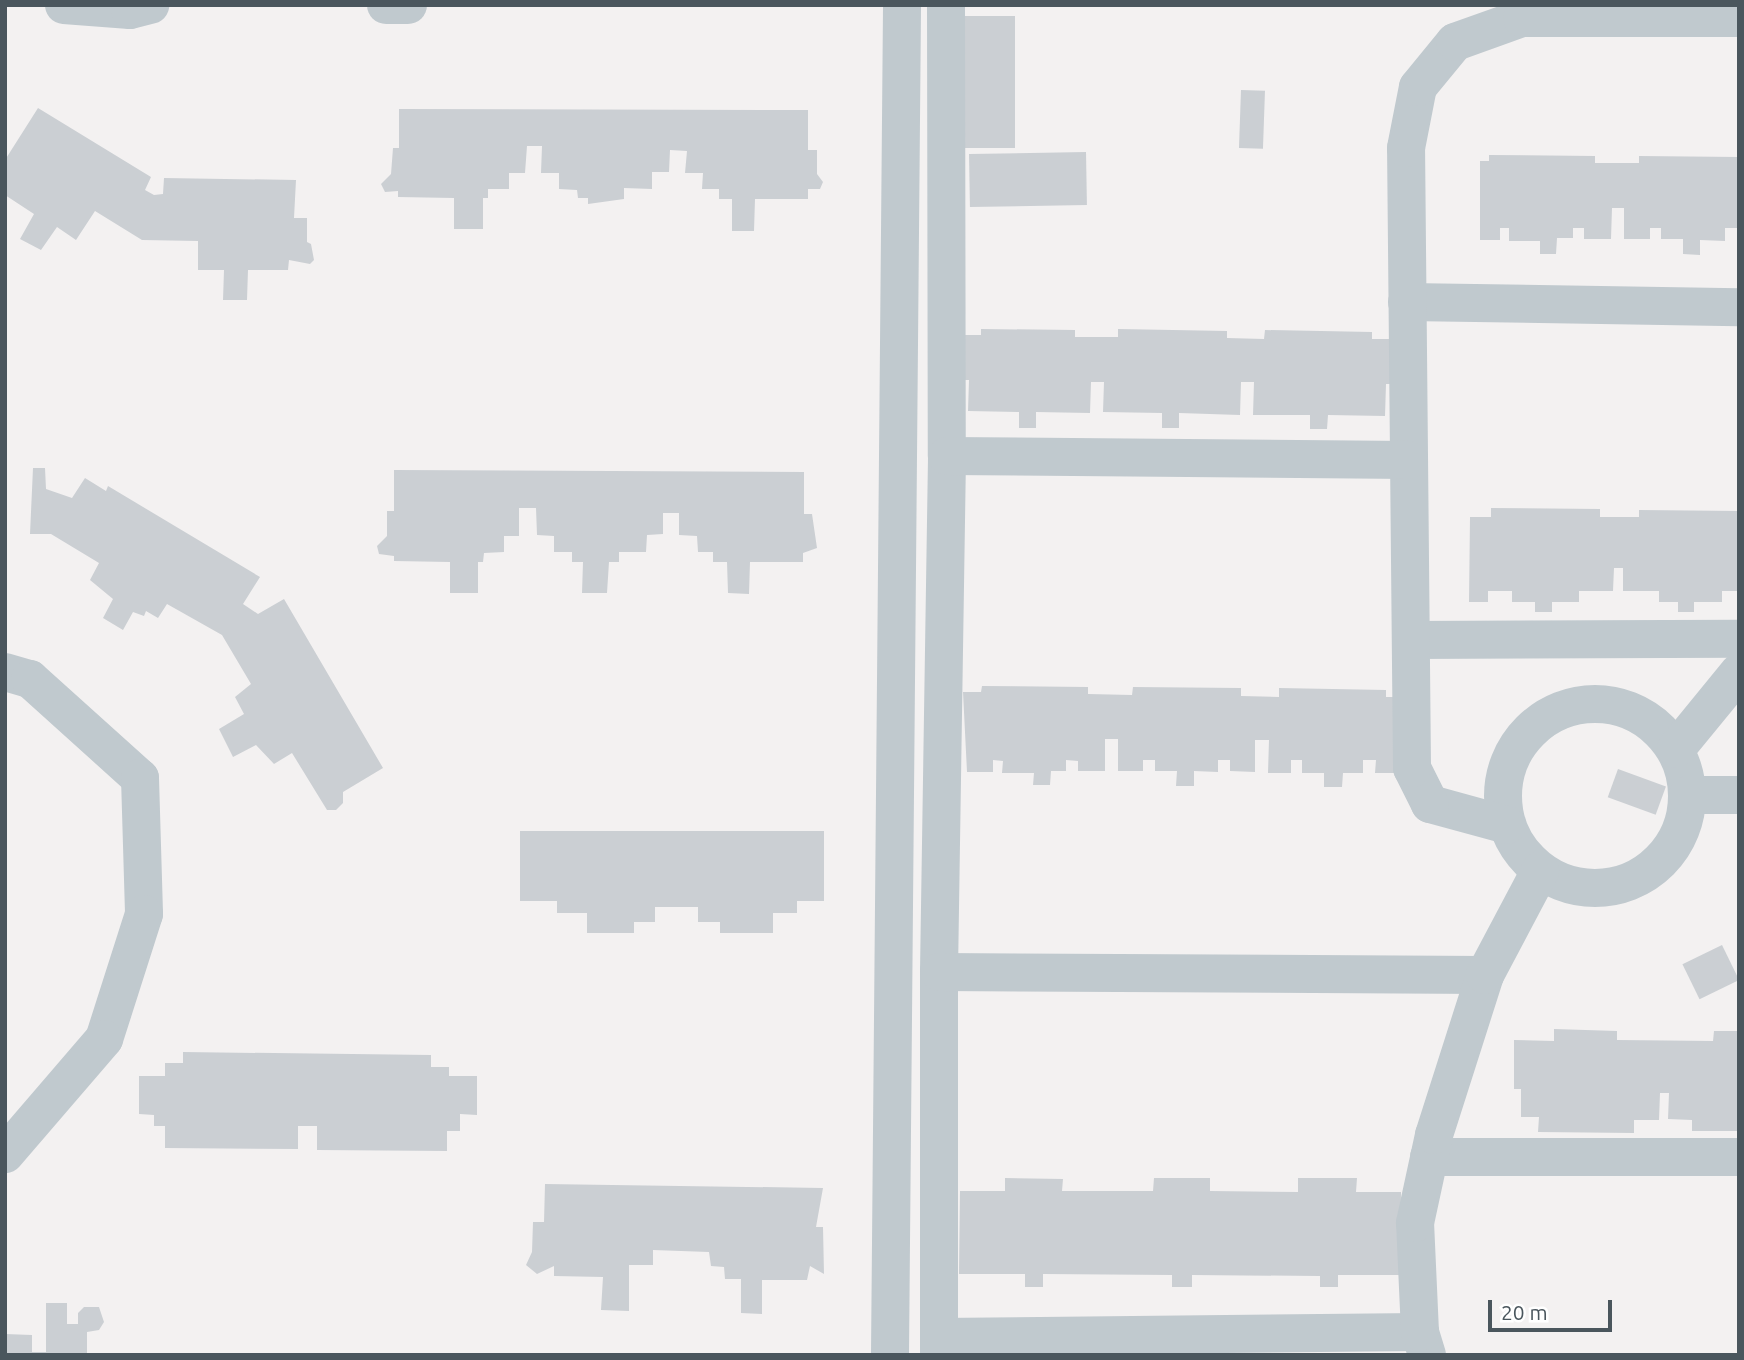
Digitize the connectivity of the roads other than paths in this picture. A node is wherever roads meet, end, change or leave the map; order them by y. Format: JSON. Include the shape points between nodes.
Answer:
{"nodes":[{"id":1,"x":64,"y":5,"type":"edge"},
{"id":2,"x":150,"y":5,"type":"edge"},
{"id":3,"x":386,"y":5,"type":"edge"},
{"id":4,"x":408,"y":5,"type":"edge"},
{"id":5,"x":902,"y":5,"type":"edge"},
{"id":6,"x":946,"y":5,"type":"edge"},
{"id":7,"x":1625,"y":11,"type":"edge"},
{"id":8,"x":1739,"y":18,"type":"edge"},
{"id":9,"x":1407,"y":302,"type":"junction"},
{"id":10,"x":1739,"y":307,"type":"edge"},
{"id":11,"x":947,"y":456,"type":"junction"},
{"id":12,"x":1409,"y":460,"type":"junction"},
{"id":13,"x":1739,"y":639,"type":"edge"},
{"id":14,"x":1411,"y":640,"type":"junction"},
{"id":15,"x":5,"y":672,"type":"edge"},
{"id":16,"x":1739,"y":672,"type":"edge"},
{"id":17,"x":1676,"y":749,"type":"junction"},
{"id":18,"x":1688,"y":795,"type":"junction"},
{"id":19,"x":1739,"y":796,"type":"edge"},
{"id":20,"x":1507,"y":825,"type":"junction"},
{"id":21,"x":1541,"y":871,"type":"junction"},
{"id":22,"x":939,"y":972,"type":"junction"},
{"id":23,"x":1485,"y":975,"type":"junction"},
{"id":24,"x":5,"y":1154,"type":"edge"},
{"id":25,"x":1429,"y":1157,"type":"junction"},
{"id":26,"x":1739,"y":1157,"type":"edge"},
{"id":27,"x":1424,"y":1344,"type":"edge"},
{"id":28,"x":939,"y":1346,"type":"edge"},
{"id":29,"x":890,"y":1355,"type":"edge"}],
"edges":[{"from":1,"to":2,"type":"street","via":[[130,10]]},
{"from":3,"to":4,"type":"street"},
{"from":5,"to":29,"type":"street"},
{"from":6,"to":11,"type":"street"},
{"from":7,"to":8,"type":"street"},
{"from":7,"to":9,"type":"street","via":[[1522,18],[1455,42],[1418,88],[1406,148]]},
{"from":9,"to":10,"type":"street"},
{"from":9,"to":12,"type":"street"},
{"from":11,"to":12,"type":"street"},
{"from":11,"to":22,"type":"street"},
{"from":12,"to":14,"type":"street"},
{"from":13,"to":14,"type":"street"},
{"from":14,"to":20,"type":"street","via":[[1412,768],[1430,804]]},
{"from":15,"to":24,"type":"street","via":[[30,679],[140,778],[144,914],[104,1039]]},
{"from":16,"to":17,"type":"street"},
{"from":17,"to":18,"type":"street","via":[[1688,779]]},
{"from":17,"to":20,"type":"street","via":[[1657,725],[1617,706],[1564,708],[1536,724],[1515,749],[1504,775]]},
{"from":18,"to":19,"type":"street"},
{"from":18,"to":21,"type":"street","via":[[1688,812],[1676,842],[1642,877],[1603,889],[1571,886]]},
{"from":20,"to":21,"type":"street","via":[[1518,848]]},
{"from":21,"to":23,"type":"street"},
{"from":22,"to":23,"type":"street"},
{"from":22,"to":28,"type":"street"},
{"from":23,"to":25,"type":"street"},
{"from":25,"to":26,"type":"street"},
{"from":25,"to":27,"type":"street","via":[[1415,1223]]},
{"from":27,"to":28,"type":"street"}]}
